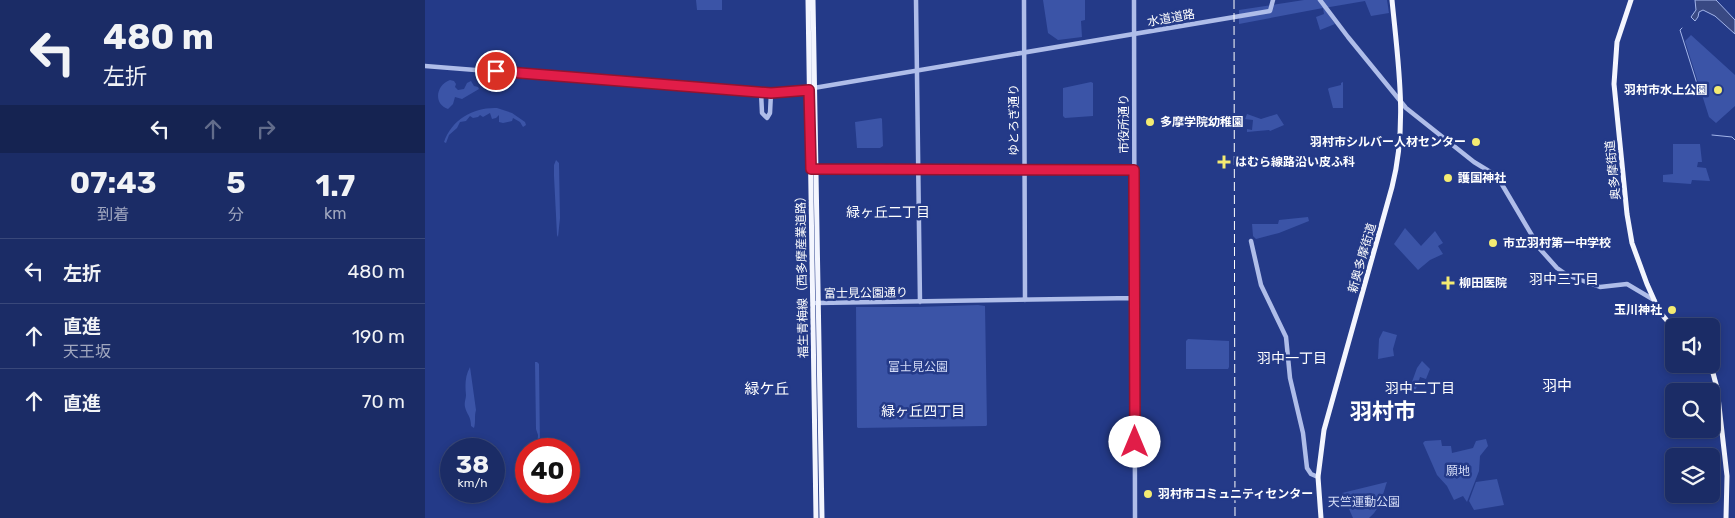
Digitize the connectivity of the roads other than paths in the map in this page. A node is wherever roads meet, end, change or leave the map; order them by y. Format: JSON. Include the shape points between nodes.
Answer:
{"nodes":[{"id":1,"x":807,"y":0,"type":"edge"},
{"id":2,"x":813,"y":0,"type":"edge"},
{"id":3,"x":916,"y":0,"type":"edge"},
{"id":4,"x":1024,"y":0,"type":"edge"},
{"id":5,"x":1134,"y":0,"type":"edge"},
{"id":6,"x":1273,"y":0,"type":"edge"},
{"id":7,"x":1320,"y":0,"type":"edge"},
{"id":8,"x":1392,"y":0,"type":"edge"},
{"id":9,"x":1631,"y":0,"type":"edge"},
{"id":10,"x":1134,"y":35,"type":"junction"},
{"id":11,"x":1024,"y":53,"type":"junction"},
{"id":12,"x":425,"y":66,"type":"edge"},
{"id":13,"x":917,"y":71,"type":"junction"},
{"id":14,"x":812,"y":89,"type":"junction"},
{"id":15,"x":761,"y":92,"type":"junction"},
{"id":16,"x":771,"y":93,"type":"junction"},
{"id":17,"x":1401,"y":102,"type":"junction"},
{"id":18,"x":813,"y":169,"type":"junction"},
{"id":19,"x":918,"y":169,"type":"junction"},
{"id":20,"x":1025,"y":169,"type":"junction"},
{"id":21,"x":1134,"y":170,"type":"junction"},
{"id":22,"x":1251,"y":241,"type":"dead end"},
{"id":23,"x":1135,"y":298,"type":"junction"},
{"id":24,"x":1025,"y":300,"type":"junction"},
{"id":25,"x":1654,"y":300,"type":"junction"},
{"id":26,"x":920,"y":302,"type":"junction"},
{"id":27,"x":815,"y":303,"type":"junction"},
{"id":28,"x":1665,"y":318,"type":"edge"},
{"id":29,"x":1712,"y":373,"type":"edge"},
{"id":30,"x":1318,"y":477,"type":"junction"},
{"id":31,"x":816,"y":518,"type":"edge"},
{"id":32,"x":821,"y":518,"type":"edge"},
{"id":33,"x":1135,"y":518,"type":"edge"},
{"id":34,"x":1321,"y":518,"type":"edge"},
{"id":35,"x":1726,"y":518,"type":"edge"}],
"edges":[{"from":1,"to":14,"type":"main road","name":"福生青梅線（西多摩産業道路）"},
{"from":2,"to":14,"type":"main road","name":"福生青梅線（西多摩産業道路）"},
{"from":3,"to":13,"type":"street"},
{"from":4,"to":11,"type":"street","name":"ゆとろぎ通り"},
{"from":5,"to":10,"type":"street","name":"市役所通り"},
{"from":6,"to":10,"type":"street","name":"水道道路","via":[[1270,12]]},
{"from":7,"to":17,"type":"street"},
{"from":8,"to":17,"type":"main road","name":"新奥多摩街道"},
{"from":9,"to":25,"type":"main road","name":"奥多摩街道","via":[[1617,42],[1615,92],[1631,235]]},
{"from":10,"to":11,"type":"street","name":"水道道路"},
{"from":10,"to":21,"type":"street","name":"市役所通り"},
{"from":11,"to":13,"type":"street","name":"水道道路"},
{"from":11,"to":20,"type":"street","name":"ゆとろぎ通り"},
{"from":12,"to":15,"type":"street"},
{"from":13,"to":14,"type":"street","name":"水道道路"},
{"from":13,"to":19,"type":"street"},
{"from":14,"to":16,"type":"street"},
{"from":14,"to":18,"type":"main road","name":"福生青梅線（西多摩産業道路）"},
{"from":15,"to":16,"type":"street"},
{"from":15,"to":16,"type":"street","via":[[762,113],[767,118]]},
{"from":17,"to":25,"type":"street","via":[[1427,126],[1497,176],[1540,249],[1561,272],[1600,287],[1627,284]]},
{"from":17,"to":30,"type":"main road","name":"新奥多摩街道","via":[[1395,177],[1328,412]]},
{"from":18,"to":19,"type":"street"},
{"from":18,"to":27,"type":"main road","name":"福生青梅線（西多摩産業道路）"},
{"from":19,"to":20,"type":"street"},
{"from":19,"to":26,"type":"street"},
{"from":20,"to":21,"type":"street"},
{"from":20,"to":24,"type":"street","name":"ゆとろぎ通り"},
{"from":21,"to":23,"type":"street","name":"市役所通り"},
{"from":22,"to":30,"type":"street","via":[[1259,281],[1285,337],[1307,468]]},
{"from":23,"to":24,"type":"street","name":"富士見公園通り"},
{"from":23,"to":33,"type":"street","name":"市役所通り"},
{"from":24,"to":26,"type":"street","name":"富士見公園通り"},
{"from":25,"to":28,"type":"main road","name":"奥多摩街道"},
{"from":26,"to":27,"type":"street","name":"富士見公園通り"},
{"from":27,"to":31,"type":"main road","name":"福生青梅線（西多摩産業道路）"},
{"from":27,"to":32,"type":"main road","name":"福生青梅線（西多摩産業道路）"},
{"from":29,"to":35,"type":"main road","via":[[1717,388],[1727,476]]},
{"from":30,"to":34,"type":"main road","name":"新奥多摩街道"}]}
